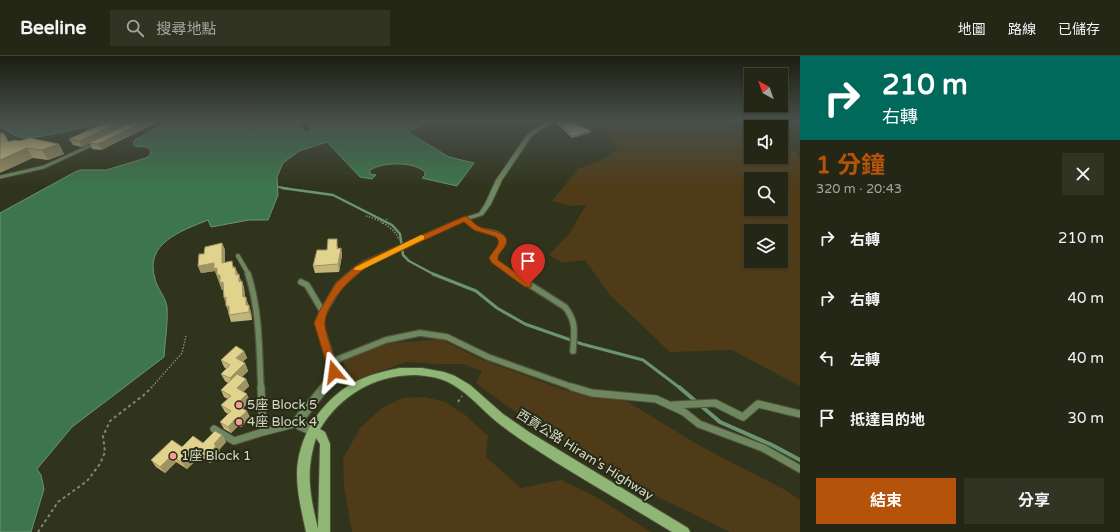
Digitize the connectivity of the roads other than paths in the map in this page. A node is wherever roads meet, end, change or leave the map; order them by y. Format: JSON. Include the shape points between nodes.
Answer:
{"nodes":[{"id":1,"x":95,"y":143,"type":"edge"},
{"id":2,"x":524,"y":143,"type":"edge"},
{"id":3,"x":0,"y":177,"type":"edge"},
{"id":4,"x":465,"y":219,"type":"junction"},
{"id":5,"x":238,"y":256,"type":"dead end"},
{"id":6,"x":301,"y":282,"type":"dead end"},
{"id":7,"x":323,"y":312,"type":"junction"},
{"id":8,"x":573,"y":351,"type":"dead end"},
{"id":9,"x":331,"y":362,"type":"junction"},
{"id":10,"x":670,"y":405,"type":"junction"},
{"id":11,"x":800,"y":414,"type":"edge"},
{"id":12,"x":298,"y":423,"type":"junction"},
{"id":13,"x":214,"y":429,"type":"dead end"},
{"id":14,"x":313,"y":431,"type":"junction"},
{"id":15,"x":263,"y":432,"type":"junction"},
{"id":16,"x":800,"y":469,"type":"edge"},
{"id":17,"x":312,"y":532,"type":"edge"},
{"id":18,"x":324,"y":532,"type":"edge"},
{"id":19,"x":684,"y":532,"type":"edge"}],
"edges":[{"from":1,"to":3,"type":"lane","via":[[44,167]]},
{"from":2,"to":4,"type":"street","via":[[499,180],[484,211]]},
{"from":4,"to":7,"type":"street","via":[[359,268],[339,285]]},
{"from":4,"to":8,"type":"lane","via":[[474,228],[494,232],[503,239],[503,244],[494,254],[495,262],[565,307],[574,323]]},
{"from":5,"to":15,"type":"lane","via":[[248,273],[253,289],[258,323]]},
{"from":6,"to":7,"type":"lane","via":[[307,286]]},
{"from":7,"to":9,"type":"street","via":[[319,323]]},
{"from":9,"to":10,"type":"lane","via":[[386,340],[420,333],[447,337],[488,357],[592,393],[656,400]]},
{"from":9,"to":12,"type":"street","via":[[334,372],[332,378]]},
{"from":10,"to":11,"type":"lane","via":[[716,403],[743,417],[758,404]]},
{"from":10,"to":16,"type":"lane","via":[[699,424],[763,448]]},
{"from":12,"to":14,"type":"street"},
{"from":12,"to":15,"type":"lane"},
{"from":13,"to":15,"type":"lane","via":[[234,441]]},
{"from":14,"to":17,"type":"street","name":"西貢公路 Hiram's Highway","via":[[303,465]]},
{"from":14,"to":18,"type":"street","via":[[321,436],[325,444]]},
{"from":14,"to":19,"type":"street","name":"西貢公路 Hiram's Highway","via":[[331,404],[363,382],[387,374],[408,372],[426,372],[443,376],[462,386],[510,426],[534,442]]}]}
